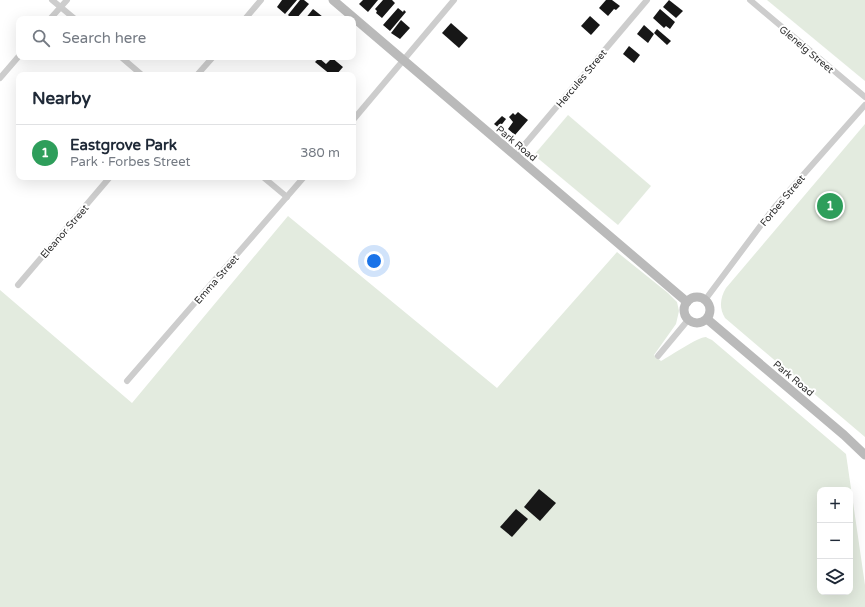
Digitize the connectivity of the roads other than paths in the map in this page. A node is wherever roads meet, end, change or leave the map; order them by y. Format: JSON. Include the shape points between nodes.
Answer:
{"nodes":[{"id":1,"x":52,"y":0,"type":"edge"},
{"id":2,"x":67,"y":0,"type":"edge"},
{"id":3,"x":261,"y":0,"type":"edge"},
{"id":4,"x":332,"y":0,"type":"edge"},
{"id":5,"x":454,"y":0,"type":"edge"},
{"id":6,"x":648,"y":0,"type":"edge"},
{"id":7,"x":750,"y":0,"type":"edge"},
{"id":8,"x":60,"y":7,"type":"junction"},
{"id":9,"x":52,"y":16,"type":"edge"},
{"id":10,"x":71,"y":16,"type":"edge"},
{"id":11,"x":248,"y":16,"type":"edge"},
{"id":12,"x":351,"y":16,"type":"edge"},
{"id":13,"x":356,"y":20,"type":"edge"},
{"id":14,"x":16,"y":59,"type":"edge"},
{"id":15,"x":124,"y":60,"type":"edge"},
{"id":16,"x":210,"y":60,"type":"edge"},
{"id":17,"x":403,"y":60,"type":"junction"},
{"id":18,"x":138,"y":72,"type":"edge"},
{"id":19,"x":200,"y":72,"type":"edge"},
{"id":20,"x":0,"y":78,"type":"edge"},
{"id":21,"x":865,"y":97,"type":"edge"},
{"id":22,"x":865,"y":105,"type":"edge"},
{"id":23,"x":356,"y":116,"type":"edge"},
{"id":24,"x":515,"y":156,"type":"junction"},
{"id":25,"x":107,"y":180,"type":"edge"},
{"id":26,"x":267,"y":180,"type":"edge"},
{"id":27,"x":301,"y":180,"type":"edge"},
{"id":28,"x":287,"y":197,"type":"junction"},
{"id":29,"x":18,"y":285,"type":"dead end"},
{"id":30,"x":705,"y":300,"type":"junction"},
{"id":31,"x":687,"y":302,"type":"junction"},
{"id":32,"x":707,"y":319,"type":"junction"},
{"id":33,"x":688,"y":320,"type":"junction"},
{"id":34,"x":658,"y":356,"type":"dead end"},
{"id":35,"x":127,"y":381,"type":"dead end"},
{"id":36,"x":865,"y":455,"type":"edge"}],
"edges":[{"from":1,"to":8,"type":"street"},
{"from":2,"to":8,"type":"street"},
{"from":3,"to":11,"type":"street"},
{"from":4,"to":12,"type":"street","name":"Park Road"},
{"from":5,"to":17,"type":"street"},
{"from":6,"to":24,"type":"street","name":"Hercules Street"},
{"from":7,"to":21,"type":"street","name":"Glenelg Street"},
{"from":8,"to":9,"type":"street"},
{"from":8,"to":10,"type":"street"},
{"from":13,"to":17,"type":"street","name":"Park Road"},
{"from":14,"to":20,"type":"street"},
{"from":15,"to":18,"type":"street"},
{"from":16,"to":19,"type":"street"},
{"from":17,"to":23,"type":"street"},
{"from":17,"to":24,"type":"street","name":"Park Road"},
{"from":22,"to":30,"type":"street","name":"Forbes Street","via":[[774,209]]},
{"from":24,"to":31,"type":"street","name":"Park Road"},
{"from":25,"to":29,"type":"street","name":"Eleanor Street"},
{"from":26,"to":28,"type":"street"},
{"from":27,"to":28,"type":"street","name":"Emma Street"},
{"from":28,"to":35,"type":"street","name":"Emma Street"},
{"from":30,"to":31,"type":"street","via":[[696,297]]},
{"from":30,"to":32,"type":"street","via":[[710,309]]},
{"from":31,"to":33,"type":"street","via":[[684,312]]},
{"from":32,"to":33,"type":"street","via":[[698,323]]},
{"from":32,"to":36,"type":"street","name":"Park Road"},
{"from":33,"to":34,"type":"street"}]}
